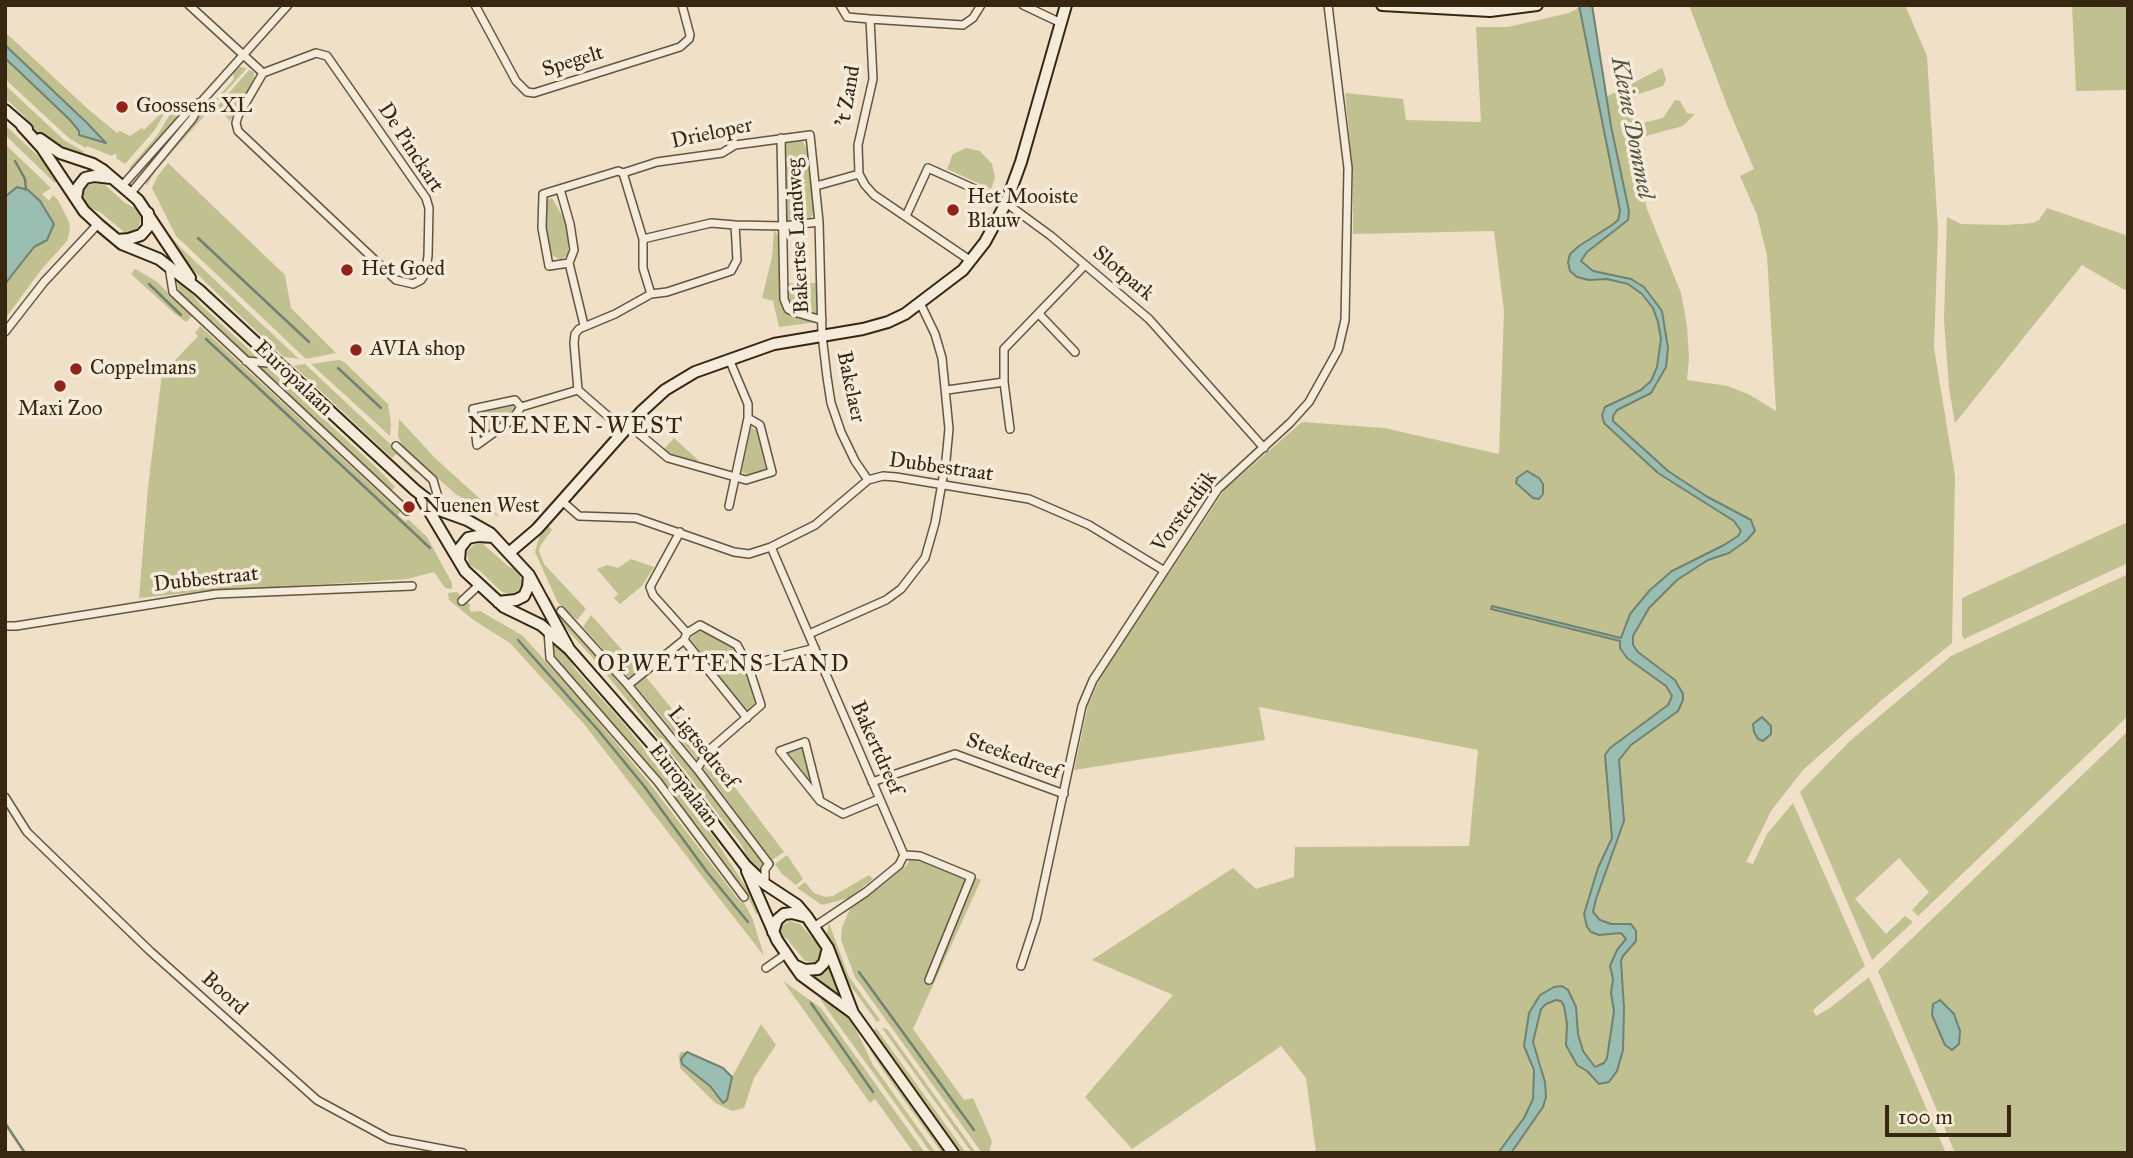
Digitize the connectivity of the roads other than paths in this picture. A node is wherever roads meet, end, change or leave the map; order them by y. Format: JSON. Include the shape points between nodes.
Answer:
{"nodes":[{"id":1,"x":189,"y":5,"type":"edge"},
{"id":2,"x":288,"y":5,"type":"edge"},
{"id":3,"x":475,"y":5,"type":"edge"},
{"id":4,"x":682,"y":5,"type":"edge"},
{"id":5,"x":840,"y":5,"type":"edge"},
{"id":6,"x":982,"y":5,"type":"edge"},
{"id":7,"x":1023,"y":5,"type":"edge"},
{"id":8,"x":1066,"y":5,"type":"edge"},
{"id":9,"x":1328,"y":5,"type":"edge"},
{"id":10,"x":1382,"y":5,"type":"edge"},
{"id":11,"x":1538,"y":5,"type":"edge"},
{"id":12,"x":870,"y":19,"type":"junction"},
{"id":13,"x":1061,"y":23,"type":"junction"},
{"id":14,"x":244,"y":55,"type":"junction"},
{"id":15,"x":263,"y":74,"type":"junction"},
{"id":16,"x":5,"y":110,"type":"edge"},
{"id":17,"x":22,"y":126,"type":"junction"},
{"id":18,"x":810,"y":135,"type":"joint"},
{"id":19,"x":781,"y":138,"type":"junction"},
{"id":20,"x":623,"y":173,"type":"junction"},
{"id":21,"x":859,"y":174,"type":"junction"},
{"id":22,"x":122,"y":186,"type":"junction"},
{"id":23,"x":816,"y":186,"type":"junction"},
{"id":24,"x":561,"y":189,"type":"junction"},
{"id":25,"x":76,"y":198,"type":"junction"},
{"id":26,"x":1006,"y":203,"type":"junction"},
{"id":27,"x":148,"y":213,"type":"junction"},
{"id":28,"x":906,"y":216,"type":"junction"},
{"id":29,"x":819,"y":222,"type":"junction"},
{"id":30,"x":98,"y":224,"type":"junction"},
{"id":31,"x":736,"y":225,"type":"junction"},
{"id":32,"x":783,"y":226,"type":"junction"},
{"id":33,"x":643,"y":239,"type":"junction"},
{"id":34,"x":116,"y":240,"type":"junction"},
{"id":35,"x":971,"y":261,"type":"junction"},
{"id":36,"x":569,"y":263,"type":"junction"},
{"id":37,"x":1085,"y":265,"type":"junction"},
{"id":38,"x":168,"y":266,"type":"junction"},
{"id":39,"x":199,"y":290,"type":"junction"},
{"id":40,"x":651,"y":294,"type":"junction"},
{"id":41,"x":920,"y":303,"type":"junction"},
{"id":42,"x":1039,"y":314,"type":"junction"},
{"id":43,"x":822,"y":320,"type":"junction"},
{"id":44,"x":583,"y":322,"type":"junction"},
{"id":45,"x":5,"y":332,"type":"edge"},
{"id":46,"x":822,"y":335,"type":"junction"},
{"id":47,"x":1075,"y":352,"type":"dead end"},
{"id":48,"x":729,"y":359,"type":"junction"},
{"id":49,"x":245,"y":361,"type":"junction"},
{"id":50,"x":279,"y":364,"type":"junction"},
{"id":51,"x":1004,"y":382,"type":"junction"},
{"id":52,"x":578,"y":390,"type":"junction"},
{"id":53,"x":947,"y":390,"type":"junction"},
{"id":54,"x":521,"y":407,"type":"junction"},
{"id":55,"x":748,"y":418,"type":"junction"},
{"id":56,"x":627,"y":429,"type":"junction"},
{"id":57,"x":1010,"y":429,"type":"dead end"},
{"id":58,"x":396,"y":446,"type":"dead end"},
{"id":59,"x":1264,"y":448,"type":"junction"},
{"id":60,"x":736,"y":477,"type":"junction"},
{"id":61,"x":868,"y":480,"type":"junction"},
{"id":62,"x":942,"y":483,"type":"junction"},
{"id":63,"x":415,"y":490,"type":"junction"},
{"id":64,"x":562,"y":501,"type":"junction"},
{"id":65,"x":729,"y":506,"type":"dead end"},
{"id":66,"x":442,"y":510,"type":"junction"},
{"id":67,"x":407,"y":511,"type":"dead end"},
{"id":68,"x":680,"y":532,"type":"junction"},
{"id":69,"x":494,"y":537,"type":"junction"},
{"id":70,"x":771,"y":547,"type":"junction"},
{"id":71,"x":510,"y":552,"type":"junction"},
{"id":72,"x":459,"y":561,"type":"junction"},
{"id":73,"x":1163,"y":570,"type":"junction"},
{"id":74,"x":529,"y":575,"type":"junction"},
{"id":75,"x":479,"y":585,"type":"junction"},
{"id":76,"x":412,"y":586,"type":"dead end"},
{"id":77,"x":462,"y":601,"type":"dead end"},
{"id":78,"x":498,"y":602,"type":"junction"},
{"id":79,"x":561,"y":611,"type":"dead end"},
{"id":80,"x":5,"y":626,"type":"edge"},
{"id":81,"x":16,"y":626,"type":"junction"},
{"id":82,"x":548,"y":631,"type":"junction"},
{"id":83,"x":5,"y":632,"type":"edge"},
{"id":84,"x":809,"y":634,"type":"junction"},
{"id":85,"x":685,"y":637,"type":"junction"},
{"id":86,"x":816,"y":648,"type":"junction"},
{"id":87,"x":569,"y":649,"type":"junction"},
{"id":88,"x":748,"y":665,"type":"junction"},
{"id":89,"x":628,"y":685,"type":"junction"},
{"id":90,"x":747,"y":718,"type":"junction"},
{"id":91,"x":697,"y":769,"type":"junction"},
{"id":92,"x":872,"y":782,"type":"junction"},
{"id":93,"x":1064,"y":794,"type":"junction"},
{"id":94,"x":5,"y":797,"type":"edge"},
{"id":95,"x":879,"y":799,"type":"junction"},
{"id":96,"x":820,"y":801,"type":"junction"},
{"id":97,"x":904,"y":855,"type":"junction"},
{"id":98,"x":745,"y":865,"type":"junction"},
{"id":99,"x":765,"y":884,"type":"junction"},
{"id":100,"x":744,"y":897,"type":"dead end"},
{"id":101,"x":807,"y":917,"type":"junction"},
{"id":102,"x":814,"y":927,"type":"junction"},
{"id":103,"x":773,"y":933,"type":"junction"},
{"id":104,"x":828,"y":948,"type":"junction"},
{"id":105,"x":786,"y":954,"type":"junction"},
{"id":106,"x":794,"y":965,"type":"junction"},
{"id":107,"x":1021,"y":966,"type":"dead end"},
{"id":108,"x":766,"y":968,"type":"dead end"},
{"id":109,"x":929,"y":980,"type":"dead end"},
{"id":110,"x":853,"y":1013,"type":"junction"},
{"id":111,"x":463,"y":1153,"type":"edge"},
{"id":112,"x":954,"y":1153,"type":"edge"}],
"edges":[{"from":1,"to":14,"type":"street"},
{"from":2,"to":14,"type":"street"},
{"from":3,"to":4,"type":"street","name":"Spegelt","via":[[516,81],[534,93],[680,47],[690,35]]},
{"from":5,"to":12,"type":"street","via":[[847,17]]},
{"from":6,"to":12,"type":"street","via":[[963,24]]},
{"from":7,"to":13,"type":"street"},
{"from":8,"to":13,"type":"main road"},
{"from":9,"to":59,"type":"street","name":"Vorsterdijk","via":[[1348,168],[1345,320],[1338,350],[1309,402]]},
{"from":10,"to":11,"type":"main road","via":[[1490,11]]},
{"from":12,"to":21,"type":"street","name":"'t Zand","via":[[873,79],[858,145]]},
{"from":13,"to":26,"type":"main road"},
{"from":14,"to":15,"type":"street"},
{"from":14,"to":22,"type":"street","via":[[202,101],[192,119]]},
{"from":15,"to":15,"type":"street","name":"De Pinckart","via":[[238,116],[238,131],[396,280],[413,284],[421,280],[428,256],[426,198],[327,56],[316,53]]},
{"from":16,"to":17,"type":"main road"},
{"from":17,"to":22,"type":"main road","via":[[60,153],[93,164]]},
{"from":17,"to":25,"type":"main road"},
{"from":18,"to":19,"type":"street","name":"Drieloper"},
{"from":18,"to":23,"type":"street","name":"Bakertse Landweg"},
{"from":19,"to":20,"type":"street","name":"Drieloper"},
{"from":19,"to":32,"type":"street"},
{"from":20,"to":24,"type":"street","name":"Drieloper","via":[[618,170]]},
{"from":20,"to":33,"type":"street"},
{"from":21,"to":23,"type":"street"},
{"from":21,"to":28,"type":"street","via":[[874,195]]},
{"from":22,"to":25,"type":"main road","via":[[94,176],[85,178]]},
{"from":22,"to":27,"type":"main road","name":"Europalaan"},
{"from":23,"to":29,"type":"street","name":"Bakertse Landweg"},
{"from":24,"to":36,"type":"street","via":[[573,250]]},
{"from":24,"to":36,"type":"street","via":[[543,194],[542,228],[550,266]]},
{"from":25,"to":30,"type":"main road","name":"Europalaan"},
{"from":26,"to":28,"type":"street","name":"Slotpark","via":[[928,168]]},
{"from":26,"to":35,"type":"main road"},
{"from":26,"to":37,"type":"street","name":"Slotpark"},
{"from":27,"to":34,"type":"main road","via":[[148,227],[141,235]]},
{"from":27,"to":39,"type":"main road","name":"Europalaan"},
{"from":28,"to":35,"type":"street"},
{"from":29,"to":32,"type":"street"},
{"from":29,"to":43,"type":"street","name":"Bakertse Landweg"},
{"from":30,"to":34,"type":"main road","name":"Europalaan"},
{"from":30,"to":45,"type":"street"},
{"from":31,"to":32,"type":"street"},
{"from":31,"to":33,"type":"street","via":[[711,223]]},
{"from":31,"to":40,"type":"street","via":[[737,260],[730,271]]},
{"from":32,"to":43,"type":"street","via":[[785,304],[793,312]]},
{"from":33,"to":40,"type":"street","via":[[643,268]]},
{"from":34,"to":38,"type":"main road","name":"Europalaan"},
{"from":35,"to":41,"type":"main road"},
{"from":36,"to":44,"type":"street"},
{"from":37,"to":42,"type":"street"},
{"from":37,"to":59,"type":"street","name":"Slotpark","via":[[1149,318]]},
{"from":38,"to":39,"type":"main road","name":"Europalaan"},
{"from":38,"to":49,"type":"street","name":"Europalaan","via":[[173,292]]},
{"from":39,"to":50,"type":"main road","name":"Europalaan"},
{"from":40,"to":44,"type":"street","via":[[615,314]]},
{"from":41,"to":46,"type":"main road","via":[[888,322]]},
{"from":41,"to":53,"type":"street","via":[[935,334]]},
{"from":42,"to":47,"type":"street"},
{"from":42,"to":51,"type":"street","via":[[1004,349]]},
{"from":43,"to":46,"type":"street","name":"Bakertse Landweg"},
{"from":44,"to":52,"type":"street","via":[[575,334]]},
{"from":46,"to":48,"type":"main road","via":[[784,341]]},
{"from":46,"to":61,"type":"street","name":"Bakelaer","via":[[831,403],[841,432]]},
{"from":48,"to":55,"type":"street","via":[[748,404]]},
{"from":48,"to":56,"type":"main road","via":[[665,390]]},
{"from":49,"to":50,"type":"street"},
{"from":49,"to":67,"type":"street","name":"Europalaan"},
{"from":50,"to":63,"type":"main road","name":"Europalaan"},
{"from":51,"to":53,"type":"street"},
{"from":51,"to":57,"type":"street"},
{"from":52,"to":54,"type":"street"},
{"from":52,"to":56,"type":"street"},
{"from":53,"to":62,"type":"street","via":[[949,429]]},
{"from":54,"to":54,"type":"street","via":[[515,400],[473,409],[477,445],[513,419]]},
{"from":55,"to":60,"type":"street"},
{"from":55,"to":60,"type":"street","via":[[760,425],[772,472],[746,480]]},
{"from":56,"to":60,"type":"street","via":[[668,458]]},
{"from":56,"to":64,"type":"main road"},
{"from":58,"to":66,"type":"street","via":[[433,480]]},
{"from":59,"to":73,"type":"street","name":"Vorsterdijk","via":[[1218,489]]},
{"from":60,"to":65,"type":"street"},
{"from":61,"to":62,"type":"street","name":"Dubbestraat","via":[[883,476]]},
{"from":61,"to":70,"type":"street","name":"Dubbestraat","via":[[815,525]]},
{"from":62,"to":73,"type":"street","name":"Dubbestraat","via":[[1029,499],[1089,525]]},
{"from":62,"to":84,"type":"street","via":[[925,558],[901,589]]},
{"from":63,"to":66,"type":"main road","name":"Europalaan"},
{"from":63,"to":72,"type":"main road","name":"Europalaan"},
{"from":64,"to":68,"type":"street","name":"Dubbestraat","via":[[579,516],[636,518]]},
{"from":64,"to":71,"type":"main road"},
{"from":66,"to":69,"type":"main road","name":"Europalaan"},
{"from":68,"to":70,"type":"street","name":"Dubbestraat","via":[[739,554]]},
{"from":68,"to":85,"type":"street","via":[[650,587]]},
{"from":69,"to":71,"type":"main road"},
{"from":69,"to":72,"type":"main road","via":[[468,538],[460,548]]},
{"from":70,"to":84,"type":"street","name":"Bakertdreef"},
{"from":71,"to":74,"type":"main road"},
{"from":72,"to":75,"type":"main road"},
{"from":73,"to":93,"type":"street","name":"Vorsterdijk","via":[[1093,680],[1082,706]]},
{"from":74,"to":78,"type":"main road","via":[[524,596]]},
{"from":74,"to":87,"type":"main road","name":"Europalaan"},
{"from":75,"to":77,"type":"street"},
{"from":75,"to":78,"type":"main road"},
{"from":76,"to":81,"type":"street","name":"Dubbestraat","via":[[216,594]]},
{"from":78,"to":82,"type":"main road","name":"Europalaan"},
{"from":79,"to":89,"type":"street","name":"Ligtsedreef"},
{"from":80,"to":81,"type":"street","name":"Dubbestraat"},
{"from":81,"to":83,"type":"street"},
{"from":82,"to":87,"type":"main road","name":"Europalaan"},
{"from":82,"to":100,"type":"street","name":"Europalaan","via":[[550,657],[658,782]]},
{"from":84,"to":86,"type":"street","name":"Bakertdreef"},
{"from":85,"to":88,"type":"street","via":[[700,625],[737,645]]},
{"from":85,"to":89,"type":"street"},
{"from":85,"to":90,"type":"street"},
{"from":86,"to":88,"type":"street"},
{"from":86,"to":92,"type":"street","name":"Bakertdreef"},
{"from":87,"to":98,"type":"main road","name":"Europalaan","via":[[659,752]]},
{"from":88,"to":90,"type":"street","via":[[761,705]]},
{"from":89,"to":91,"type":"street","name":"Ligtsedreef"},
{"from":90,"to":91,"type":"street","via":[[708,751]]},
{"from":91,"to":99,"type":"street","name":"Ligtsedreef","via":[[769,864]]},
{"from":92,"to":93,"type":"street","name":"Steekedreef","via":[[955,754]]},
{"from":92,"to":95,"type":"street","name":"Bakertdreef"},
{"from":93,"to":107,"type":"street","name":"Vorsterdijk"},
{"from":94,"to":111,"type":"street","name":"Boord","via":[[27,832],[150,951],[317,1100],[389,1139]]},
{"from":95,"to":96,"type":"street","via":[[843,814]]},
{"from":95,"to":97,"type":"street","name":"Bakertdreef"},
{"from":96,"to":96,"type":"street","via":[[805,742],[780,751],[796,771]]},
{"from":97,"to":102,"type":"street","via":[[899,865],[874,885]]},
{"from":97,"to":109,"type":"street","via":[[920,856],[971,877]]},
{"from":98,"to":99,"type":"main road","name":"Europalaan"},
{"from":98,"to":103,"type":"main road","name":"Europalaan"},
{"from":99,"to":101,"type":"main road","name":"Europalaan"},
{"from":101,"to":102,"type":"main road"},
{"from":101,"to":103,"type":"main road","via":[[784,914]]},
{"from":102,"to":104,"type":"main road"},
{"from":103,"to":105,"type":"main road"},
{"from":104,"to":106,"type":"main road","via":[[818,969]]},
{"from":104,"to":110,"type":"main road"},
{"from":105,"to":106,"type":"main road"},
{"from":105,"to":108,"type":"street"},
{"from":106,"to":110,"type":"main road"},
{"from":110,"to":112,"type":"main road"}]}
